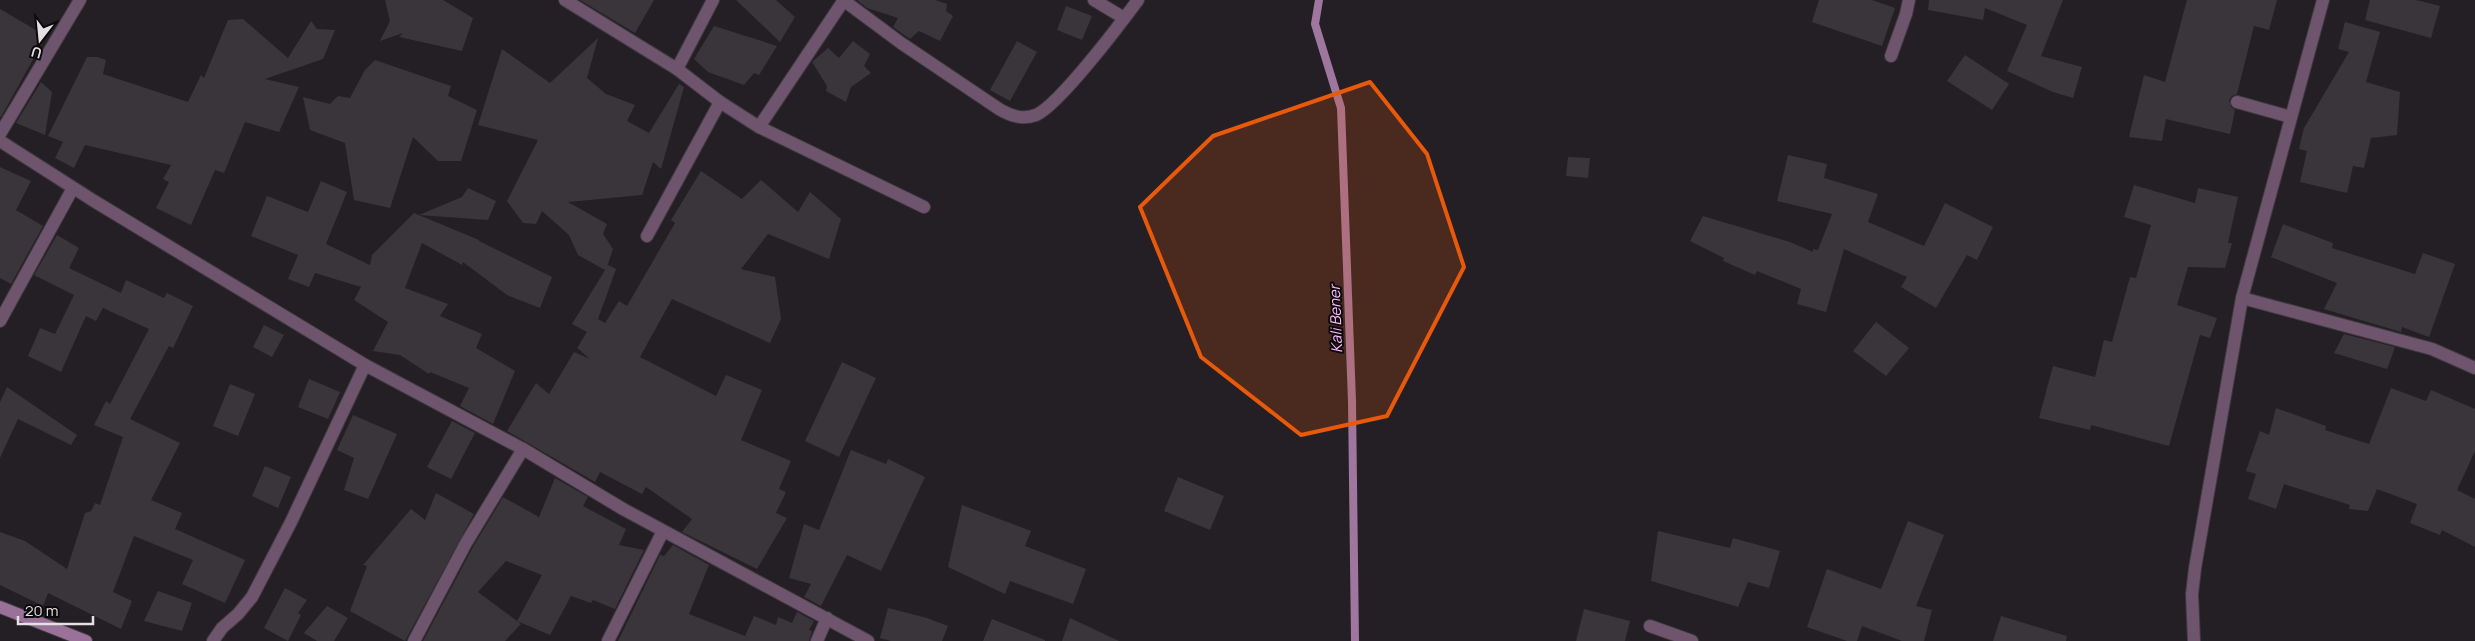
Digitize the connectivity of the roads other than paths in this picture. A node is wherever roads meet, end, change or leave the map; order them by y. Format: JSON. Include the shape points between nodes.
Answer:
{"nodes":[{"id":1,"x":80,"y":0,"type":"edge"},
{"id":2,"x":565,"y":0,"type":"edge"},
{"id":3,"x":712,"y":0,"type":"edge"},
{"id":4,"x":843,"y":0,"type":"edge"},
{"id":5,"x":1094,"y":0,"type":"edge"},
{"id":6,"x":1138,"y":0,"type":"edge"},
{"id":7,"x":1909,"y":0,"type":"edge"},
{"id":8,"x":2323,"y":0,"type":"edge"},
{"id":9,"x":1124,"y":18,"type":"junction"},
{"id":10,"x":1891,"y":56,"type":"dead end"},
{"id":11,"x":677,"y":69,"type":"junction"},
{"id":12,"x":720,"y":102,"type":"junction"},
{"id":13,"x":2237,"y":102,"type":"dead end"},
{"id":14,"x":2291,"y":117,"type":"junction"},
{"id":15,"x":759,"y":127,"type":"junction"},
{"id":16,"x":0,"y":134,"type":"edge"},
{"id":17,"x":0,"y":141,"type":"edge"},
{"id":18,"x":73,"y":188,"type":"junction"},
{"id":19,"x":924,"y":207,"type":"dead end"},
{"id":20,"x":647,"y":236,"type":"dead end"},
{"id":21,"x":2242,"y":298,"type":"junction"},
{"id":22,"x":0,"y":321,"type":"edge"},
{"id":23,"x":364,"y":366,"type":"junction"},
{"id":24,"x":2475,"y":368,"type":"edge"},
{"id":25,"x":523,"y":449,"type":"junction"},
{"id":26,"x":664,"y":531,"type":"junction"},
{"id":27,"x":0,"y":607,"type":"edge"},
{"id":28,"x":827,"y":618,"type":"junction"},
{"id":29,"x":1650,"y":626,"type":"dead end"},
{"id":30,"x":86,"y":641,"type":"edge"},
{"id":31,"x":213,"y":641,"type":"edge"},
{"id":32,"x":414,"y":641,"type":"edge"},
{"id":33,"x":608,"y":641,"type":"edge"},
{"id":34,"x":817,"y":641,"type":"edge"},
{"id":35,"x":868,"y":641,"type":"edge"},
{"id":36,"x":1692,"y":641,"type":"edge"},
{"id":37,"x":2194,"y":641,"type":"edge"}],
"edges":[{"from":1,"to":16,"type":"street"},
{"from":2,"to":11,"type":"street"},
{"from":3,"to":11,"type":"street"},
{"from":4,"to":9,"type":"street","via":[[999,109],[1010,116],[1023,118],[1037,114],[1065,90]]},
{"from":4,"to":15,"type":"street"},
{"from":5,"to":9,"type":"street"},
{"from":6,"to":9,"type":"street"},
{"from":7,"to":10,"type":"street"},
{"from":8,"to":14,"type":"street"},
{"from":11,"to":12,"type":"street"},
{"from":12,"to":15,"type":"street"},
{"from":12,"to":20,"type":"street"},
{"from":13,"to":14,"type":"street"},
{"from":14,"to":21,"type":"street"},
{"from":15,"to":19,"type":"street"},
{"from":17,"to":18,"type":"street"},
{"from":18,"to":22,"type":"street"},
{"from":18,"to":23,"type":"street"},
{"from":21,"to":24,"type":"street","via":[[2432,349]]},
{"from":21,"to":37,"type":"street","via":[[2195,568],[2192,594]]},
{"from":23,"to":25,"type":"street"},
{"from":23,"to":31,"type":"street","via":[[252,597]]},
{"from":25,"to":26,"type":"street"},
{"from":25,"to":32,"type":"street","via":[[466,543]]},
{"from":26,"to":28,"type":"street"},
{"from":26,"to":33,"type":"street"},
{"from":27,"to":30,"type":"main road"},
{"from":28,"to":34,"type":"street"},
{"from":28,"to":35,"type":"street"},
{"from":29,"to":36,"type":"street"}]}
